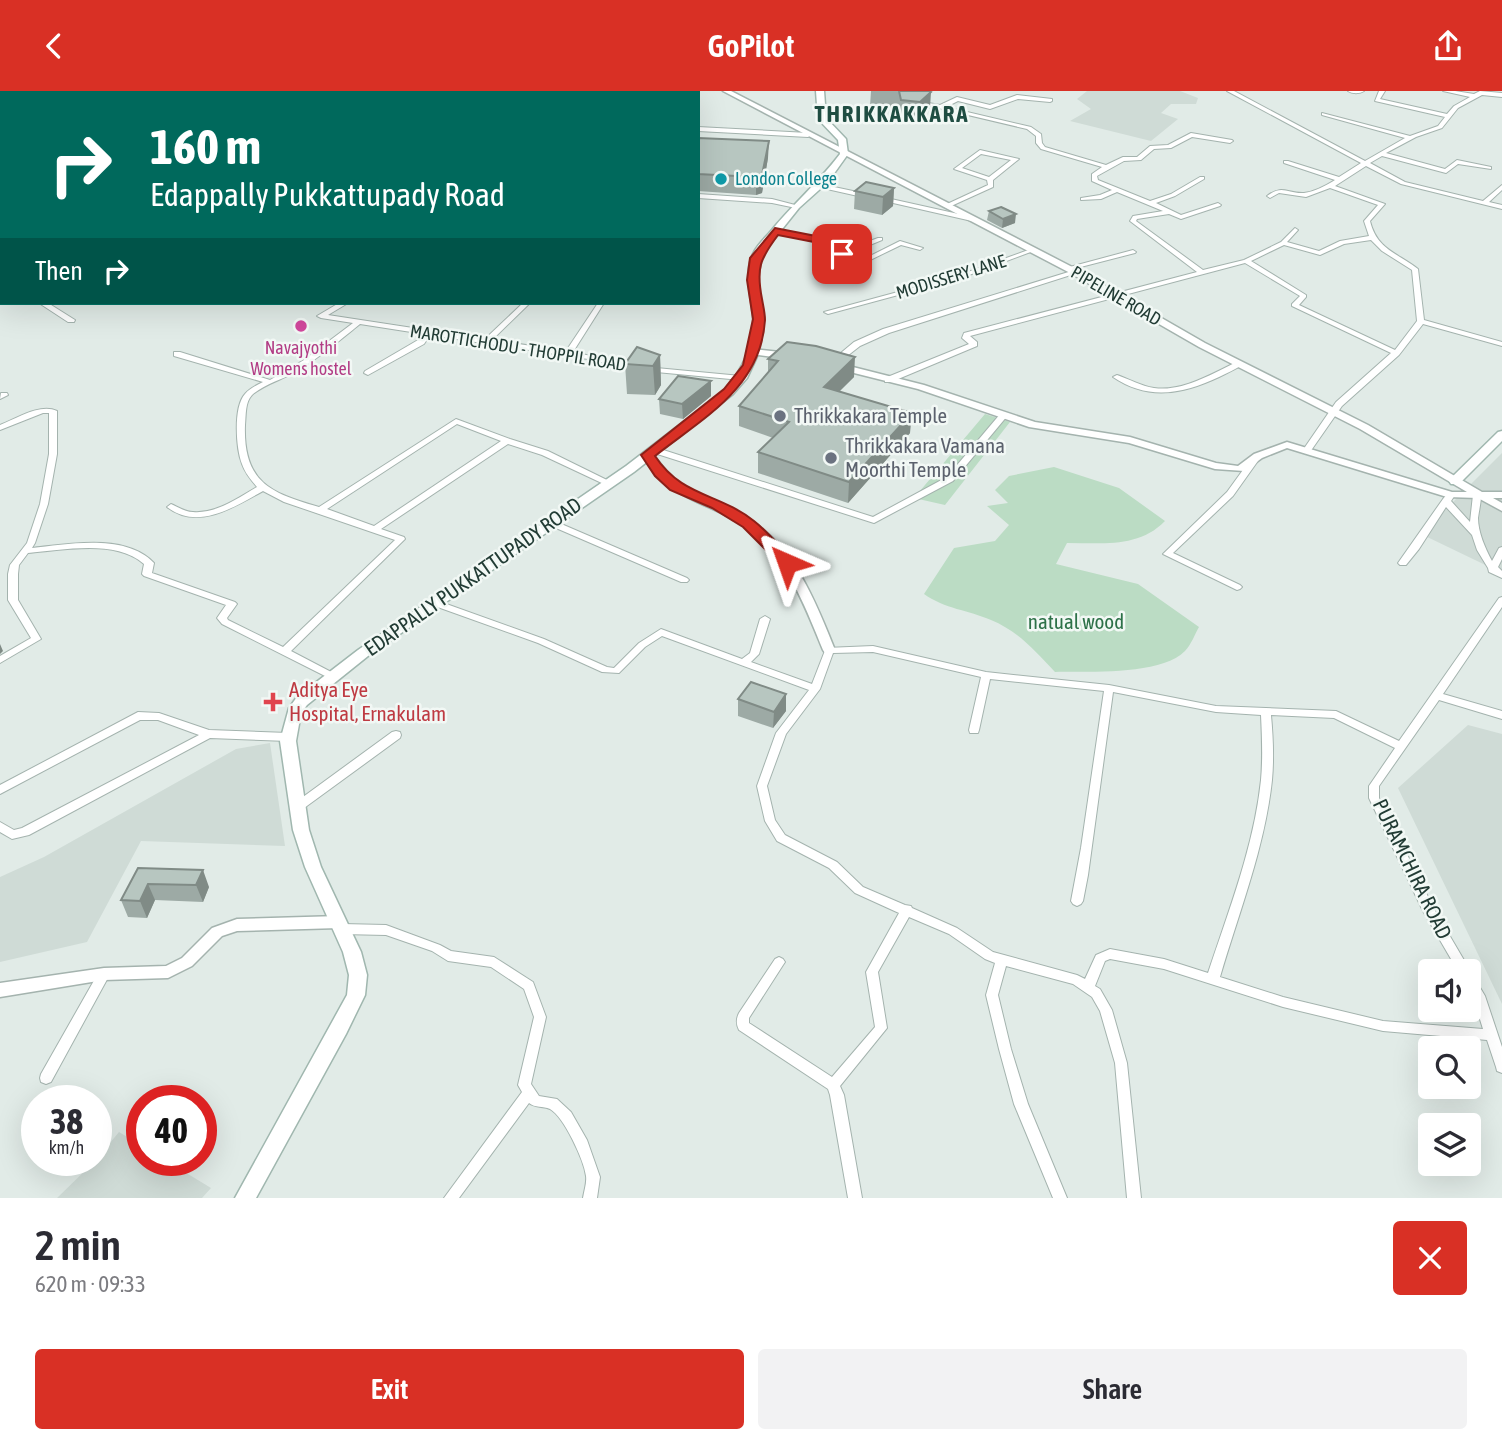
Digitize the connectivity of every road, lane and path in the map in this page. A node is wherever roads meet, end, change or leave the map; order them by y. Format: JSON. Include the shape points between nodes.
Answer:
{"nodes":[{"id":1,"x":726,"y":91,"type":"edge"},
{"id":2,"x":820,"y":91,"type":"edge"},
{"id":3,"x":1234,"y":91,"type":"edge"},
{"id":4,"x":1351,"y":91,"type":"edge"},
{"id":5,"x":1362,"y":91,"type":"edge"},
{"id":6,"x":1381,"y":91,"type":"edge"},
{"id":7,"x":1446,"y":91,"type":"edge"},
{"id":8,"x":1480,"y":93,"type":"edge"},
{"id":9,"x":1502,"y":95,"type":"edge"},
{"id":10,"x":1050,"y":100,"type":"dead end"},
{"id":11,"x":914,"y":101,"type":"edge"},
{"id":12,"x":940,"y":107,"type":"junction"},
{"id":13,"x":1324,"y":114,"type":"dead end"},
{"id":14,"x":1449,"y":116,"type":"junction"},
{"id":15,"x":1429,"y":125,"type":"dead end"},
{"id":16,"x":1440,"y":127,"type":"junction"},
{"id":17,"x":700,"y":129,"type":"edge"},
{"id":18,"x":808,"y":135,"type":"junction"},
{"id":19,"x":1412,"y":138,"type":"junction"},
{"id":20,"x":1230,"y":141,"type":"dead end"},
{"id":21,"x":844,"y":153,"type":"junction"},
{"id":22,"x":1383,"y":154,"type":"junction"},
{"id":23,"x":1286,"y":162,"type":"dead end"},
{"id":24,"x":1362,"y":163,"type":"junction"},
{"id":25,"x":1106,"y":167,"type":"junction"},
{"id":26,"x":1489,"y":168,"type":"dead end"},
{"id":27,"x":1202,"y":178,"type":"dead end"},
{"id":28,"x":990,"y":179,"type":"junction"},
{"id":29,"x":1341,"y":180,"type":"junction"},
{"id":30,"x":820,"y":186,"type":"junction"},
{"id":31,"x":1331,"y":186,"type":"junction"},
{"id":32,"x":1502,"y":187,"type":"edge"},
{"id":33,"x":1116,"y":190,"type":"junction"},
{"id":34,"x":1270,"y":196,"type":"dead end"},
{"id":35,"x":700,"y":197,"type":"edge"},
{"id":36,"x":1083,"y":198,"type":"dead end"},
{"id":37,"x":1150,"y":203,"type":"junction"},
{"id":38,"x":1485,"y":203,"type":"junction"},
{"id":39,"x":1218,"y":205,"type":"dead end"},
{"id":40,"x":796,"y":206,"type":"junction"},
{"id":41,"x":947,"y":206,"type":"junction"},
{"id":42,"x":1502,"y":207,"type":"edge"},
{"id":43,"x":1170,"y":212,"type":"junction"},
{"id":44,"x":972,"y":219,"type":"junction"},
{"id":45,"x":1294,"y":229,"type":"dead end"},
{"id":46,"x":775,"y":231,"type":"junction"},
{"id":47,"x":1371,"y":238,"type":"junction"},
{"id":48,"x":880,"y":239,"type":"dead end"},
{"id":49,"x":1283,"y":243,"type":"junction"},
{"id":50,"x":920,"y":248,"type":"dead end"},
{"id":51,"x":1033,"y":250,"type":"junction"},
{"id":52,"x":1133,"y":252,"type":"dead end"},
{"id":53,"x":842,"y":254,"type":"junction"},
{"id":54,"x":1246,"y":261,"type":"junction"},
{"id":55,"x":1072,"y":270,"type":"junction"},
{"id":56,"x":1201,"y":272,"type":"junction"},
{"id":57,"x":1117,"y":296,"type":"junction"},
{"id":58,"x":46,"y":305,"type":"edge"},
{"id":59,"x":340,"y":305,"type":"edge"},
{"id":60,"x":525,"y":305,"type":"edge"},
{"id":61,"x":600,"y":305,"type":"edge"},
{"id":62,"x":828,"y":312,"type":"dead end"},
{"id":63,"x":71,"y":320,"type":"dead end"},
{"id":64,"x":1421,"y":321,"type":"junction"},
{"id":65,"x":357,"y":323,"type":"junction"},
{"id":66,"x":428,"y":333,"type":"junction"},
{"id":67,"x":486,"y":341,"type":"junction"},
{"id":68,"x":1502,"y":344,"type":"edge"},
{"id":69,"x":754,"y":352,"type":"junction"},
{"id":70,"x":1396,"y":352,"type":"junction"},
{"id":71,"x":177,"y":354,"type":"dead end"},
{"id":72,"x":568,"y":354,"type":"junction"},
{"id":73,"x":804,"y":358,"type":"edge"},
{"id":74,"x":828,"y":363,"type":"joint"},
{"id":75,"x":1240,"y":364,"type":"junction"},
{"id":76,"x":368,"y":373,"type":"dead end"},
{"id":77,"x":1117,"y":377,"type":"dead end"},
{"id":78,"x":741,"y":378,"type":"junction"},
{"id":79,"x":888,"y":380,"type":"junction"},
{"id":80,"x":270,"y":382,"type":"junction"},
{"id":81,"x":1333,"y":411,"type":"junction"},
{"id":82,"x":1004,"y":415,"type":"junction"},
{"id":83,"x":0,"y":428,"type":"edge"},
{"id":84,"x":1502,"y":434,"type":"edge"},
{"id":85,"x":507,"y":442,"type":"junction"},
{"id":86,"x":1307,"y":450,"type":"junction"},
{"id":87,"x":651,"y":453,"type":"junction"},
{"id":88,"x":1256,"y":458,"type":"junction"},
{"id":89,"x":1455,"y":481,"type":"junction"},
{"id":90,"x":609,"y":483,"type":"junction"},
{"id":91,"x":261,"y":488,"type":"junction"},
{"id":92,"x":1477,"y":495,"type":"junction"},
{"id":93,"x":1502,"y":495,"type":"edge"},
{"id":94,"x":1448,"y":498,"type":"junction"},
{"id":95,"x":171,"y":507,"type":"dead end"},
{"id":96,"x":1502,"y":508,"type":"edge"},
{"id":97,"x":320,"y":510,"type":"junction"},
{"id":98,"x":552,"y":523,"type":"junction"},
{"id":99,"x":374,"y":530,"type":"junction"},
{"id":100,"x":1478,"y":537,"type":"junction"},
{"id":101,"x":25,"y":551,"type":"junction"},
{"id":102,"x":1502,"y":551,"type":"edge"},
{"id":103,"x":1403,"y":563,"type":"dead end"},
{"id":104,"x":1492,"y":570,"type":"junction"},
{"id":105,"x":13,"y":574,"type":"junction"},
{"id":106,"x":1502,"y":575,"type":"edge"},
{"id":107,"x":0,"y":577,"type":"edge"},
{"id":108,"x":684,"y":580,"type":"dead end"},
{"id":109,"x":1237,"y":587,"type":"dead end"},
{"id":110,"x":1502,"y":600,"type":"edge"},
{"id":111,"x":435,"y":603,"type":"junction"},
{"id":112,"x":765,"y":619,"type":"dead end"},
{"id":113,"x":829,"y":650,"type":"junction"},
{"id":114,"x":285,"y":651,"type":"junction"},
{"id":115,"x":0,"y":660,"type":"edge"},
{"id":116,"x":743,"y":663,"type":"junction"},
{"id":117,"x":986,"y":675,"type":"junction"},
{"id":118,"x":332,"y":676,"type":"junction"},
{"id":119,"x":1109,"y":688,"type":"junction"},
{"id":120,"x":815,"y":689,"type":"junction"},
{"id":121,"x":1438,"y":696,"type":"junction"},
{"id":122,"x":1266,"y":712,"type":"junction"},
{"id":123,"x":1502,"y":715,"type":"edge"},
{"id":124,"x":974,"y":730,"type":"dead end"},
{"id":125,"x":208,"y":734,"type":"junction"},
{"id":126,"x":396,"y":735,"type":"dead end"},
{"id":127,"x":288,"y":737,"type":"junction"},
{"id":128,"x":1399,"y":746,"type":"junction"},
{"id":129,"x":0,"y":790,"type":"edge"},
{"id":130,"x":296,"y":808,"type":"junction"},
{"id":131,"x":0,"y":826,"type":"edge"},
{"id":132,"x":1077,"y":901,"type":"dead end"},
{"id":133,"x":907,"y":909,"type":"junction"},
{"id":134,"x":341,"y":926,"type":"junction"},
{"id":135,"x":1457,"y":959,"type":"edge"},
{"id":136,"x":1002,"y":960,"type":"junction"},
{"id":137,"x":779,"y":962,"type":"dead end"},
{"id":138,"x":104,"y":974,"type":"junction"},
{"id":139,"x":1213,"y":978,"type":"junction"},
{"id":140,"x":1088,"y":988,"type":"junction"},
{"id":141,"x":0,"y":990,"type":"edge"},
{"id":142,"x":1481,"y":1002,"type":"edge"},
{"id":143,"x":1492,"y":1035,"type":"junction"},
{"id":144,"x":1502,"y":1067,"type":"edge"},
{"id":145,"x":46,"y":1079,"type":"dead end"},
{"id":146,"x":833,"y":1085,"type":"junction"},
{"id":147,"x":529,"y":1093,"type":"junction"},
{"id":148,"x":245,"y":1198,"type":"edge"},
{"id":149,"x":451,"y":1198,"type":"edge"},
{"id":150,"x":590,"y":1198,"type":"edge"},
{"id":151,"x":855,"y":1198,"type":"edge"},
{"id":152,"x":1060,"y":1198,"type":"edge"},
{"id":153,"x":1134,"y":1198,"type":"edge"}],
"edges":[{"from":1,"to":18,"type":"street","name":"PIPELINE ROAD"},
{"from":2,"to":21,"type":"main road","via":[[822,119],[842,139]]},
{"from":3,"to":24,"type":"street"},
{"from":4,"to":5,"type":"street"},
{"from":6,"to":14,"type":"street","via":[[1377,100]]},
{"from":7,"to":8,"type":"street"},
{"from":8,"to":9,"type":"street"},
{"from":8,"to":14,"type":"street"},
{"from":10,"to":12,"type":"street","via":[[1017,97],[990,107],[957,100]]},
{"from":11,"to":12,"type":"street"},
{"from":12,"to":25,"type":"street","via":[[1029,128],[1039,135],[1043,148]]},
{"from":13,"to":19,"type":"street"},
{"from":14,"to":16,"type":"street"},
{"from":15,"to":16,"type":"street"},
{"from":16,"to":19,"type":"street"},
{"from":17,"to":18,"type":"street"},
{"from":18,"to":21,"type":"street","name":"PIPELINE ROAD"},
{"from":19,"to":22,"type":"street"},
{"from":20,"to":25,"type":"street","via":[[1191,135],[1169,147],[1152,147],[1139,159],[1123,159]]},
{"from":21,"to":30,"type":"main road","name":"EDAPPALLY PUKKATTUPADY ROAD"},
{"from":21,"to":41,"type":"street","name":"PIPELINE ROAD"},
{"from":22,"to":24,"type":"street"},
{"from":22,"to":26,"type":"street","via":[[1446,171],[1457,162]]},
{"from":23,"to":29,"type":"street"},
{"from":24,"to":29,"type":"street"},
{"from":24,"to":38,"type":"street","via":[[1403,183]]},
{"from":25,"to":33,"type":"street","via":[[1092,179]]},
{"from":27,"to":37,"type":"street"},
{"from":28,"to":28,"type":"street","via":[[1016,159],[980,152],[957,169]]},
{"from":28,"to":41,"type":"street","via":[[990,186]]},
{"from":29,"to":31,"type":"street"},
{"from":30,"to":40,"type":"main road","name":"EDAPPALLY PUKKATTUPADY ROAD"},
{"from":30,"to":44,"type":"street"},
{"from":31,"to":34,"type":"street","via":[[1306,195],[1278,191]]},
{"from":31,"to":47,"type":"street","via":[[1382,204],[1367,221]]},
{"from":32,"to":38,"type":"street"},
{"from":33,"to":36,"type":"street"},
{"from":33,"to":37,"type":"street"},
{"from":35,"to":40,"type":"street"},
{"from":37,"to":43,"type":"street"},
{"from":38,"to":42,"type":"street"},
{"from":39,"to":43,"type":"street","via":[[1181,218]]},
{"from":40,"to":46,"type":"main road","name":"EDAPPALLY PUKKATTUPADY ROAD"},
{"from":41,"to":44,"type":"street","name":"PIPELINE ROAD"},
{"from":43,"to":56,"type":"street","via":[[1133,221]]},
{"from":44,"to":51,"type":"street","name":"PIPELINE ROAD"},
{"from":45,"to":49,"type":"street"},
{"from":46,"to":53,"type":"street","via":[[822,241]]},
{"from":46,"to":69,"type":"main road","name":"EDAPPALLY PUKKATTUPADY ROAD","via":[[756,258],[752,280],[759,319]]},
{"from":47,"to":49,"type":"street","via":[[1342,242],[1320,253]]},
{"from":47,"to":64,"type":"street","via":[[1415,269]]},
{"from":48,"to":53,"type":"street"},
{"from":49,"to":54,"type":"street"},
{"from":50,"to":53,"type":"street","via":[[900,243],[862,262]]},
{"from":51,"to":55,"type":"street","name":"PIPELINE ROAD"},
{"from":51,"to":62,"type":"street","name":"MODISSERY LANE","via":[[959,277]]},
{"from":52,"to":55,"type":"street"},
{"from":54,"to":56,"type":"street"},
{"from":54,"to":70,"type":"street","via":[[1304,296],[1294,305]]},
{"from":55,"to":57,"type":"street","name":"PIPELINE ROAD"},
{"from":55,"to":74,"type":"street","via":[[887,331]]},
{"from":56,"to":57,"type":"street"},
{"from":57,"to":75,"type":"street","name":"PIPELINE ROAD"},
{"from":57,"to":79,"type":"street","via":[[967,335],[974,344],[970,347]]},
{"from":58,"to":63,"type":"street"},
{"from":59,"to":65,"type":"street","name":"MAROTTICHODU - THOPPIL ROAD","via":[[321,316]]},
{"from":60,"to":67,"type":"street"},
{"from":61,"to":72,"type":"street"},
{"from":64,"to":68,"type":"street"},
{"from":64,"to":70,"type":"street"},
{"from":65,"to":66,"type":"street","name":"MAROTTICHODU - THOPPIL ROAD"},
{"from":65,"to":80,"type":"street","via":[[304,364]]},
{"from":66,"to":67,"type":"street","name":"MAROTTICHODU - THOPPIL ROAD"},
{"from":66,"to":76,"type":"street","via":[[421,342]]},
{"from":67,"to":72,"type":"street","name":"MAROTTICHODU - THOPPIL ROAD"},
{"from":69,"to":73,"type":"street"},
{"from":69,"to":78,"type":"main road","name":"EDAPPALLY PUKKATTUPADY ROAD"},
{"from":70,"to":81,"type":"street"},
{"from":71,"to":80,"type":"street"},
{"from":72,"to":78,"type":"street","name":"MAROTTICHODU - THOPPIL ROAD","via":[[635,368]]},
{"from":74,"to":79,"type":"street"},
{"from":75,"to":77,"type":"street","via":[[1178,393]]},
{"from":75,"to":81,"type":"street","name":"PIPELINE ROAD"},
{"from":78,"to":87,"type":"main road","name":"EDAPPALLY PUKKATTUPADY ROAD"},
{"from":79,"to":82,"type":"street"},
{"from":80,"to":91,"type":"street","via":[[246,397],[242,411],[240,446],[251,477]]},
{"from":81,"to":86,"type":"street"},
{"from":81,"to":89,"type":"street","name":"PIPELINE ROAD"},
{"from":82,"to":87,"type":"street","via":[[950,479],[874,520]]},
{"from":82,"to":88,"type":"street","via":[[1033,425],[1130,440],[1215,466],[1240,469]]},
{"from":83,"to":101,"type":"street","via":[[53,411],[49,482]]},
{"from":84,"to":89,"type":"main road"},
{"from":85,"to":90,"type":"street","via":[[545,453]]},
{"from":85,"to":97,"type":"street","via":[[456,421]]},
{"from":85,"to":99,"type":"street"},
{"from":86,"to":88,"type":"street","via":[[1287,445]]},
{"from":86,"to":94,"type":"street"},
{"from":87,"to":90,"type":"main road","name":"EDAPPALLY PUKKATTUPADY ROAD"},
{"from":87,"to":113,"type":"street","via":[[660,474],[675,487],[748,524],[777,550],[800,582]]},
{"from":88,"to":109,"type":"street","via":[[1230,494],[1167,554]]},
{"from":89,"to":92,"type":"street","name":"PIPELINE ROAD"},
{"from":90,"to":98,"type":"main road","name":"EDAPPALLY PUKKATTUPADY ROAD"},
{"from":91,"to":95,"type":"street","via":[[207,515]]},
{"from":91,"to":97,"type":"street","via":[[270,496]]},
{"from":92,"to":93,"type":"street"},
{"from":92,"to":94,"type":"street"},
{"from":92,"to":96,"type":"street","name":"PIPELINE ROAD"},
{"from":92,"to":100,"type":"street","via":[[1474,519]]},
{"from":94,"to":100,"type":"street"},
{"from":94,"to":103,"type":"street"},
{"from":97,"to":99,"type":"street"},
{"from":98,"to":108,"type":"street"},
{"from":98,"to":111,"type":"main road","name":"EDAPPALLY PUKKATTUPADY ROAD"},
{"from":99,"to":114,"type":"street","via":[[401,539]]},
{"from":100,"to":104,"type":"street"},
{"from":101,"to":105,"type":"street"},
{"from":101,"to":114,"type":"street","via":[[116,547],[140,553],[149,563],[147,574],[232,604],[222,618],[225,622]]},
{"from":102,"to":104,"type":"street"},
{"from":104,"to":106,"type":"street"},
{"from":105,"to":107,"type":"street"},
{"from":105,"to":115,"type":"street","via":[[13,600],[36,639]]},
{"from":110,"to":121,"type":"street","name":"PURAMCHIRA ROAD"},
{"from":111,"to":116,"type":"street","via":[[611,671],[661,632]]},
{"from":111,"to":118,"type":"main road","name":"EDAPPALLY PUKKATTUPADY ROAD"},
{"from":112,"to":116,"type":"street","via":[[754,654]]},
{"from":113,"to":117,"type":"street","via":[[873,649]]},
{"from":113,"to":120,"type":"street"},
{"from":114,"to":118,"type":"street"},
{"from":116,"to":120,"type":"street"},
{"from":117,"to":119,"type":"street"},
{"from":117,"to":124,"type":"street"},
{"from":118,"to":127,"type":"main road","name":"EDAPPALLY PUKKATTUPADY ROAD","via":[[298,706]]},
{"from":119,"to":122,"type":"street","via":[[1216,709]]},
{"from":119,"to":132,"type":"street","via":[[1096,767],[1092,832]]},
{"from":120,"to":133,"type":"street","via":[[781,733],[762,786],[770,821],[781,838],[833,865],[859,890]]},
{"from":121,"to":123,"type":"street"},
{"from":121,"to":128,"type":"street","name":"PURAMCHIRA ROAD"},
{"from":122,"to":128,"type":"street","via":[[1336,715]]},
{"from":122,"to":139,"type":"street","via":[[1269,763],[1265,806]]},
{"from":125,"to":127,"type":"street"},
{"from":125,"to":129,"type":"street","via":[[159,717],[138,716]]},
{"from":125,"to":131,"type":"street","via":[[26,831],[12,835]]},
{"from":126,"to":130,"type":"street"},
{"from":127,"to":130,"type":"main road","name":"EDAPPALLY PUKKATTUPADY ROAD"},
{"from":128,"to":135,"type":"street","name":"PURAMCHIRA ROAD","via":[[1374,786],[1374,798]]},
{"from":130,"to":134,"type":"main road","name":"EDAPPALLY PUKKATTUPADY ROAD","via":[[313,867]]},
{"from":133,"to":136,"type":"street"},
{"from":133,"to":146,"type":"street","via":[[872,972],[881,1028]]},
{"from":134,"to":138,"type":"street","via":[[237,925],[216,932],[175,970]]},
{"from":134,"to":147,"type":"street","via":[[386,930],[448,956],[494,962],[529,986],[540,1017],[524,1085]]},
{"from":134,"to":148,"type":"main road","name":"EDAPPALLY PUKKATTUPADY ROAD","via":[[355,964],[356,995]]},
{"from":136,"to":140,"type":"street","via":[[1077,980]]},
{"from":136,"to":152,"type":"street","via":[[992,995],[1005,1049],[1021,1104]]},
{"from":137,"to":146,"type":"street","via":[[743,1017],[743,1026]]},
{"from":138,"to":141,"type":"street"},
{"from":138,"to":145,"type":"street"},
{"from":139,"to":140,"type":"street","via":[[1110,954],[1100,958]]},
{"from":139,"to":143,"type":"street","via":[[1283,1002],[1382,1026]]},
{"from":140,"to":153,"type":"street","via":[[1106,1010],[1121,1063]]},
{"from":142,"to":143,"type":"street"},
{"from":143,"to":144,"type":"street"},
{"from":146,"to":151,"type":"street"},
{"from":147,"to":149,"type":"street"},
{"from":147,"to":150,"type":"street","via":[[535,1101],[552,1103],[582,1144],[593,1177]]}]}
